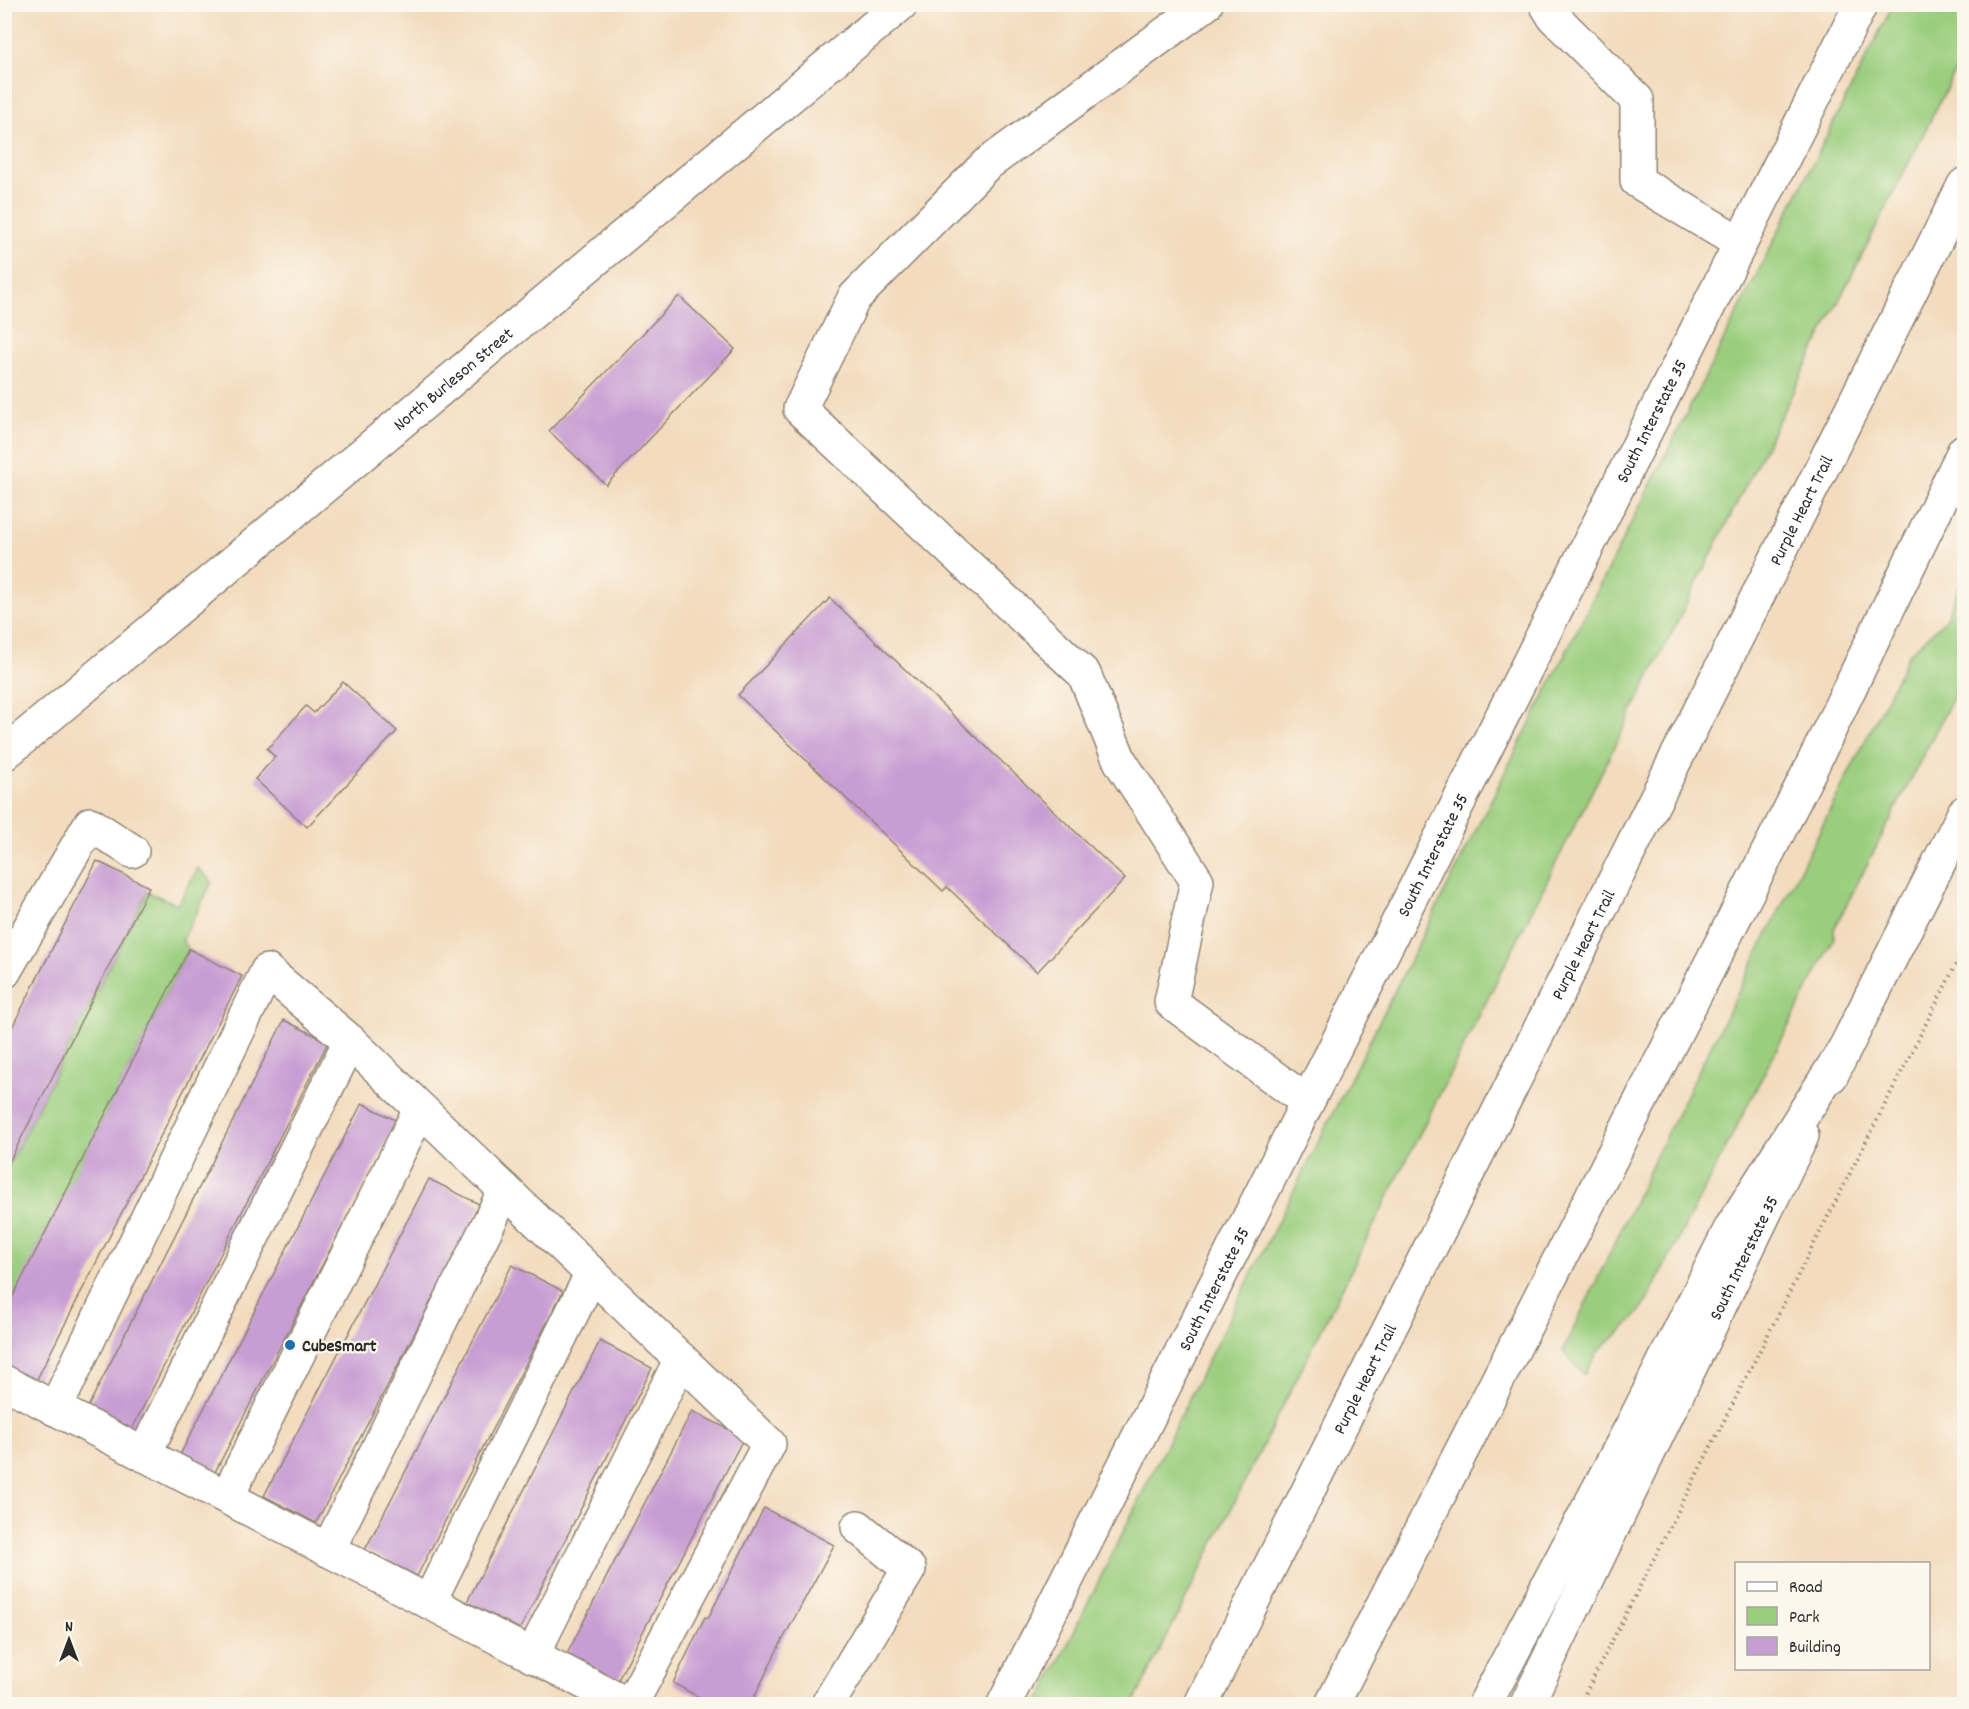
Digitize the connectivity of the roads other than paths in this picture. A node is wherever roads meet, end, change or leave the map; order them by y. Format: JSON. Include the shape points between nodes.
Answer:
{"nodes":[{"id":1,"x":901,"y":4,"type":"edge"},
{"id":2,"x":1206,"y":4,"type":"edge"},
{"id":3,"x":1546,"y":4,"type":"edge"},
{"id":4,"x":1861,"y":4,"type":"edge"},
{"id":5,"x":1965,"y":185,"type":"edge"},
{"id":6,"x":1740,"y":243,"type":"junction"},
{"id":7,"x":1965,"y":451,"type":"edge"},
{"id":8,"x":4,"y":754,"type":"edge"},
{"id":9,"x":1965,"y":813,"type":"edge"},
{"id":10,"x":132,"y":850,"type":"dead end"},
{"id":11,"x":4,"y":972,"type":"edge"},
{"id":12,"x":350,"y":1041,"type":"junction"},
{"id":13,"x":1844,"y":1050,"type":"junction"},
{"id":14,"x":1306,"y":1101,"type":"junction"},
{"id":15,"x":420,"y":1109,"type":"junction"},
{"id":16,"x":505,"y":1190,"type":"junction"},
{"id":17,"x":592,"y":1273,"type":"junction"},
{"id":18,"x":681,"y":1359,"type":"junction"},
{"id":19,"x":4,"y":1382,"type":"edge"},
{"id":20,"x":55,"y":1409,"type":"junction"},
{"id":21,"x":144,"y":1455,"type":"junction"},
{"id":22,"x":227,"y":1497,"type":"junction"},
{"id":23,"x":858,"y":1527,"type":"dead end"},
{"id":24,"x":328,"y":1550,"type":"junction"},
{"id":25,"x":429,"y":1602,"type":"junction"},
{"id":26,"x":532,"y":1656,"type":"junction"},
{"id":27,"x":626,"y":1704,"type":"edge"},
{"id":28,"x":631,"y":1704,"type":"edge"},
{"id":29,"x":828,"y":1704,"type":"edge"},
{"id":30,"x":1004,"y":1704,"type":"edge"},
{"id":31,"x":1202,"y":1704,"type":"edge"},
{"id":32,"x":1332,"y":1704,"type":"edge"},
{"id":33,"x":1485,"y":1704,"type":"edge"},
{"id":34,"x":1527,"y":1704,"type":"edge"}],
"edges":[{"from":1,"to":8,"type":"main road","name":"North Burleson Street"},
{"from":2,"to":14,"type":"main road","via":[[986,165],[854,298],[800,408],[1084,674],[1120,761],[1197,881],[1171,1002]]},
{"from":3,"to":6,"type":"main road","via":[[1637,100],[1637,181]]},
{"from":4,"to":6,"type":"main road","name":"South Interstate 35"},
{"from":5,"to":31,"type":"main road","name":"Purple Heart Trail"},
{"from":6,"to":14,"type":"main road","name":"South Interstate 35"},
{"from":7,"to":32,"type":"main road","via":[[1810,770]]},
{"from":9,"to":13,"type":"main road","name":"South Interstate 35"},
{"from":10,"to":11,"type":"main road","via":[[90,824]]},
{"from":12,"to":15,"type":"main road"},
{"from":12,"to":20,"type":"main road","via":[[267,971]]},
{"from":12,"to":21,"type":"main road"},
{"from":13,"to":33,"type":"main road","via":[[1731,1228]]},
{"from":13,"to":34,"type":"main road","name":"South Interstate 35"},
{"from":14,"to":30,"type":"main road","name":"South Interstate 35"},
{"from":15,"to":16,"type":"main road"},
{"from":15,"to":22,"type":"main road"},
{"from":16,"to":17,"type":"main road"},
{"from":16,"to":24,"type":"main road"},
{"from":17,"to":18,"type":"main road"},
{"from":17,"to":25,"type":"main road"},
{"from":18,"to":26,"type":"main road"},
{"from":18,"to":28,"type":"main road","via":[[769,1444]]},
{"from":19,"to":20,"type":"main road"},
{"from":20,"to":21,"type":"main road"},
{"from":21,"to":22,"type":"main road"},
{"from":22,"to":24,"type":"main road"},
{"from":23,"to":29,"type":"main road","via":[[909,1569]]},
{"from":24,"to":25,"type":"main road"},
{"from":25,"to":26,"type":"main road"},
{"from":26,"to":27,"type":"main road"}]}
